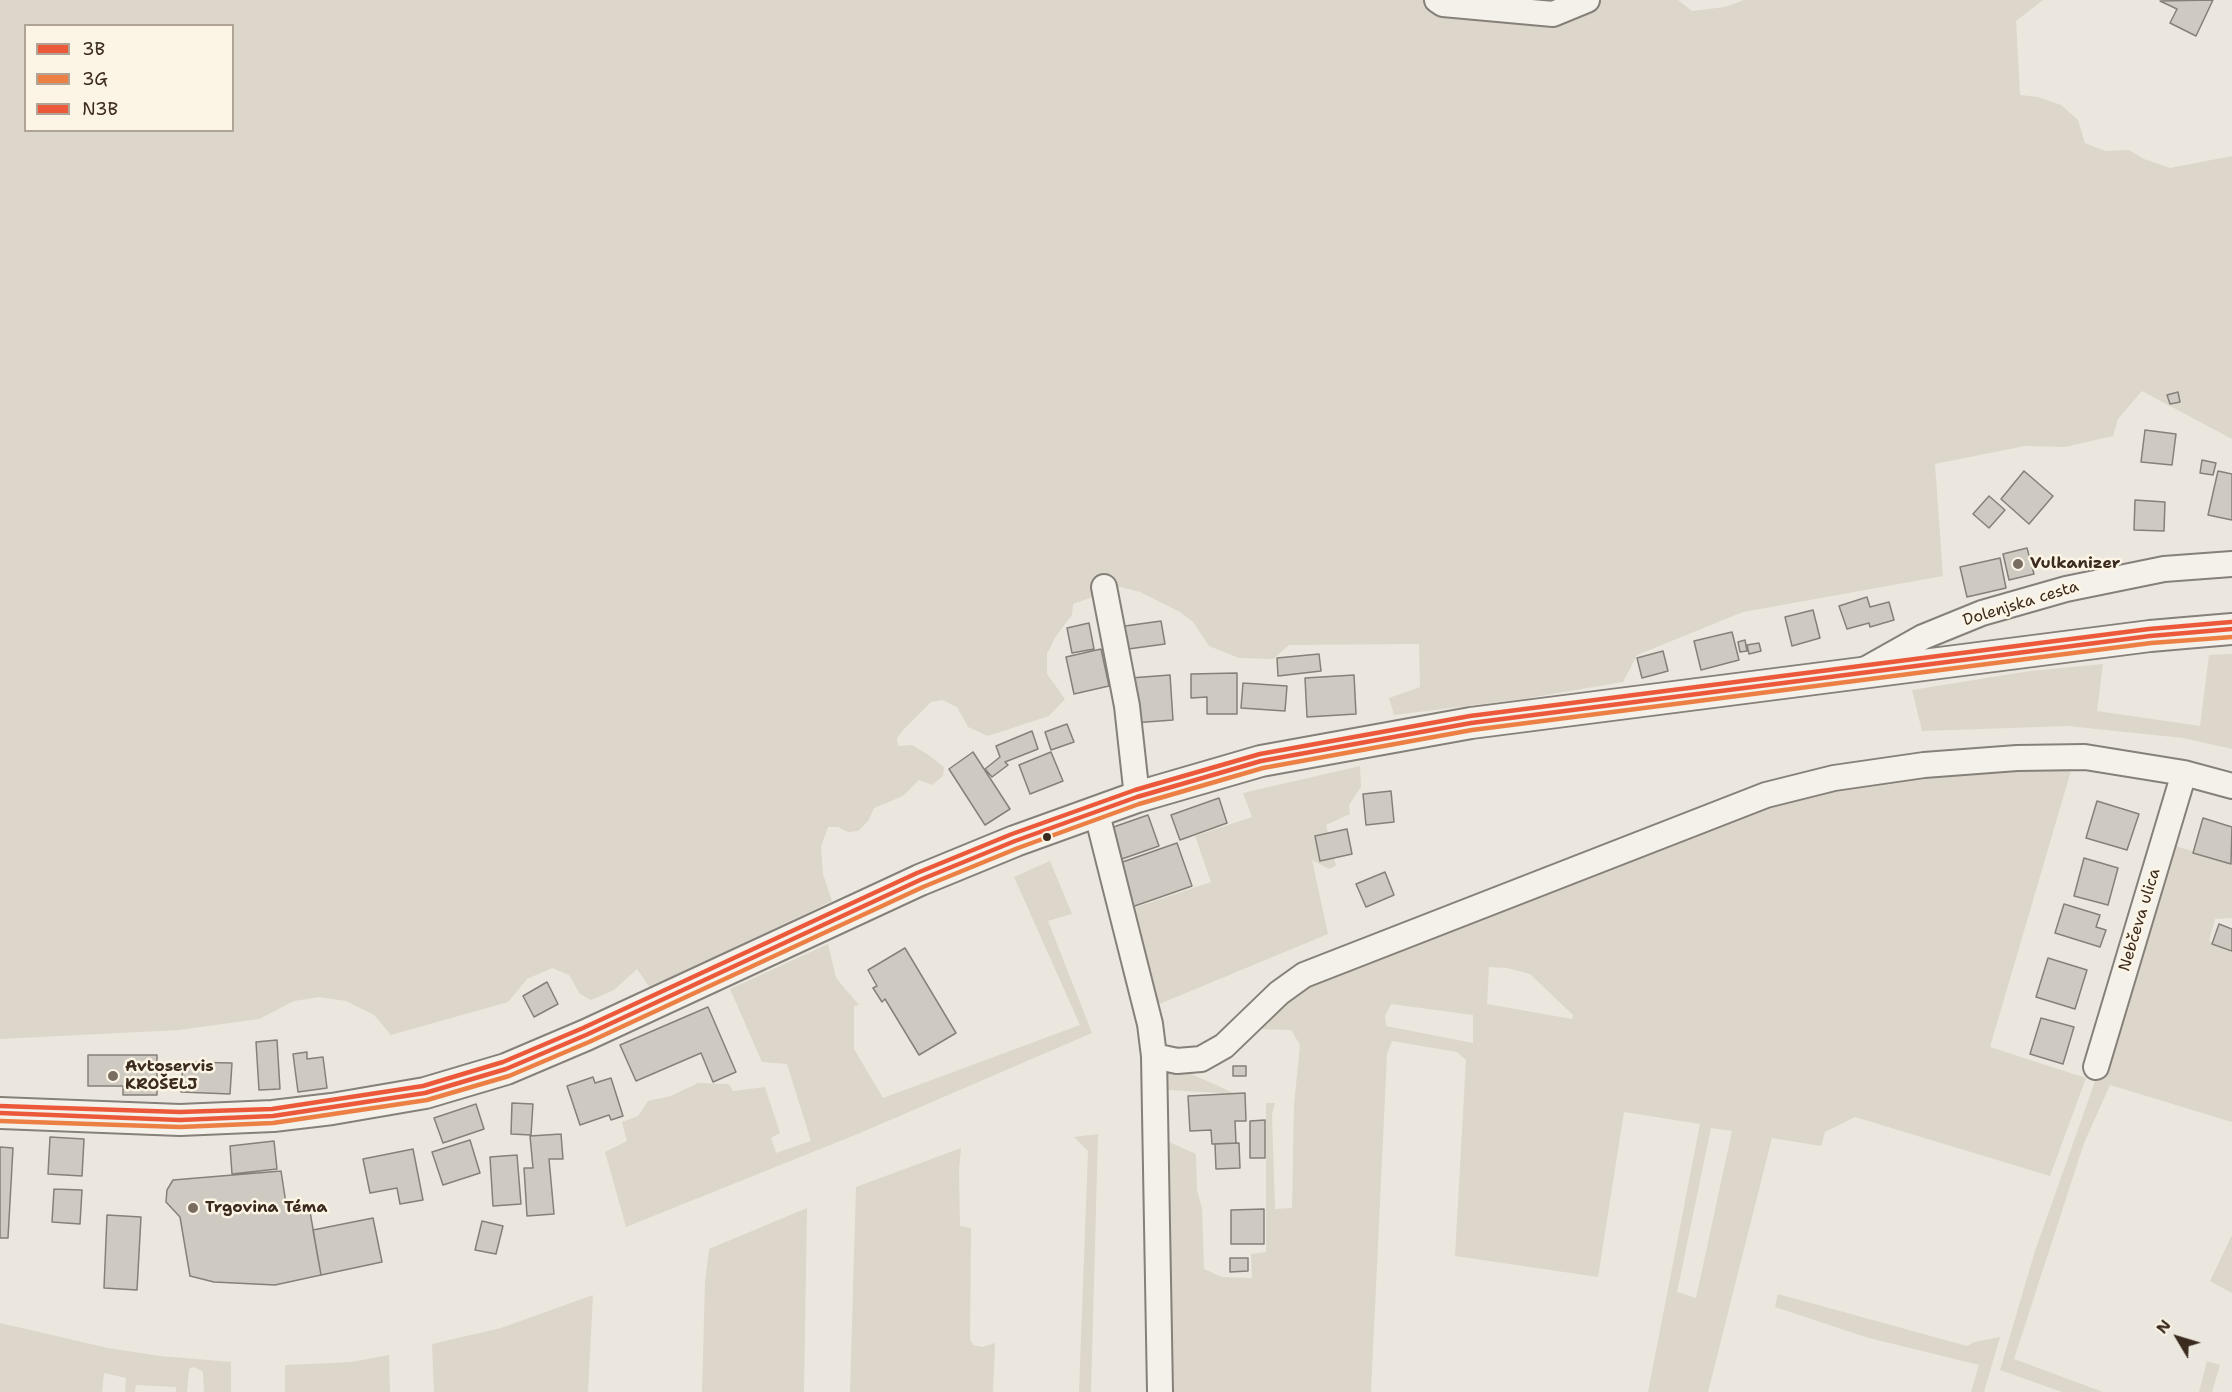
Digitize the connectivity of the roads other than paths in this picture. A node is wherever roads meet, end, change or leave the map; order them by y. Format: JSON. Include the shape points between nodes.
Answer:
{"nodes":[{"id":1,"x":1437,"y":0,"type":"edge"},
{"id":2,"x":1587,"y":0,"type":"edge"},
{"id":3,"x":2232,"y":564,"type":"edge"},
{"id":4,"x":1104,"y":587,"type":"dead end"},
{"id":5,"x":2232,"y":629,"type":"edge"},
{"id":6,"x":1857,"y":675,"type":"junction"},
{"id":7,"x":2184,"y":773,"type":"junction"},
{"id":8,"x":2232,"y":786,"type":"edge"},
{"id":9,"x":1137,"y":796,"type":"junction"},
{"id":10,"x":1096,"y":810,"type":"junction"},
{"id":11,"x":1154,"y":1056,"type":"junction"},
{"id":12,"x":2096,"y":1067,"type":"dead end"},
{"id":13,"x":0,"y":1113,"type":"edge"},
{"id":14,"x":1160,"y":1392,"type":"edge"}],
"edges":[{"from":1,"to":2,"type":"street","via":[[1443,4],[1553,14]]},
{"from":3,"to":6,"type":"street","name":"Dolenjska cesta","via":[[2164,569],[2066,589],[1993,610],[1923,637]]},
{"from":4,"to":9,"type":"street","via":[[1126,706]]},
{"from":5,"to":6,"type":"main road","name":"Dolenjska cesta","via":[[2150,636]]},
{"from":6,"to":9,"type":"main road","name":"Dolenjska cesta","via":[[1471,723],[1261,761]]},
{"from":7,"to":8,"type":"street"},
{"from":7,"to":11,"type":"street","via":[[2085,757],[1959,762],[1834,778],[1766,795],[1304,975],[1279,993],[1224,1046],[1201,1059],[1177,1061]]},
{"from":7,"to":12,"type":"street","name":"Nebčeva ulica"},
{"from":9,"to":10,"type":"main road","name":"Dolenjska cesta"},
{"from":10,"to":11,"type":"street","via":[[1150,1024]]},
{"from":10,"to":13,"type":"main road","name":"Dolenjska cesta","via":[[920,880],[566,1044],[506,1069],[425,1093],[273,1116],[180,1120]]},
{"from":11,"to":14,"type":"street"}]}
